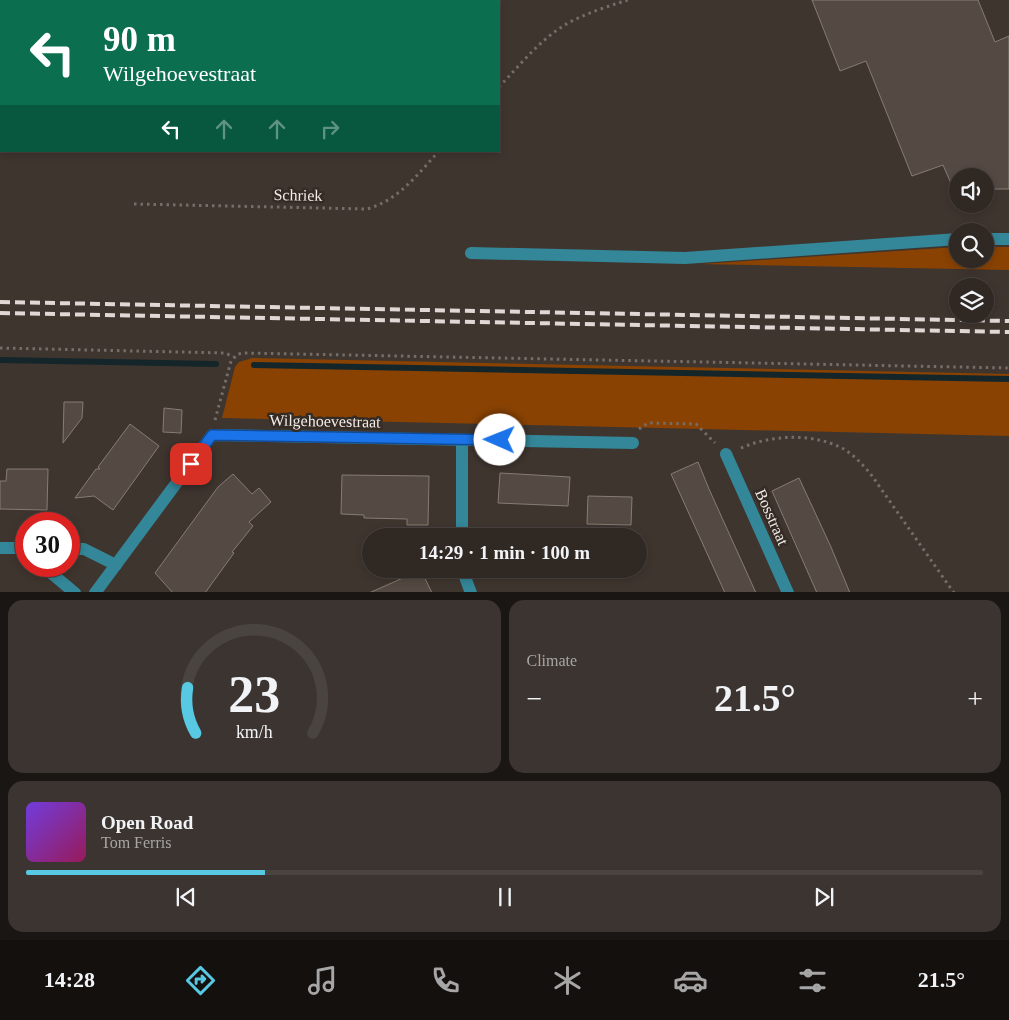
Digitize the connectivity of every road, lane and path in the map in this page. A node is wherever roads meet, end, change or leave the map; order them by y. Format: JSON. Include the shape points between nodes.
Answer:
{"nodes":[{"id":1,"x":628,"y":0,"type":"edge"},
{"id":2,"x":500,"y":86,"type":"edge"},
{"id":3,"x":439,"y":152,"type":"edge"},
{"id":4,"x":134,"y":204,"type":"dead end"},
{"id":5,"x":1009,"y":238,"type":"edge"},
{"id":6,"x":994,"y":239,"type":"edge"},
{"id":7,"x":949,"y":240,"type":"edge"},
{"id":8,"x":471,"y":253,"type":"dead end"},
{"id":9,"x":0,"y":348,"type":"edge"},
{"id":10,"x":234,"y":356,"type":"junction"},
{"id":11,"x":1009,"y":368,"type":"edge"},
{"id":12,"x":638,"y":429,"type":"dead end"},
{"id":13,"x":212,"y":435,"type":"junction"},
{"id":14,"x":462,"y":440,"type":"junction"},
{"id":15,"x":633,"y":443,"type":"dead end"},
{"id":16,"x":726,"y":454,"type":"junction"},
{"id":17,"x":462,"y":528,"type":"edge"},
{"id":18,"x":0,"y":548,"type":"edge"},
{"id":19,"x":15,"y":548,"type":"edge"},
{"id":20,"x":80,"y":549,"type":"edge"},
{"id":21,"x":116,"y":565,"type":"junction"},
{"id":22,"x":56,"y":577,"type":"edge"},
{"id":23,"x":466,"y":578,"type":"edge"},
{"id":24,"x":75,"y":592,"type":"edge"},
{"id":25,"x":95,"y":592,"type":"edge"},
{"id":26,"x":471,"y":592,"type":"edge"},
{"id":27,"x":788,"y":592,"type":"edge"},
{"id":28,"x":954,"y":592,"type":"edge"}],
"edges":[{"from":1,"to":2,"type":"path","via":[[591,12],[563,26],[533,51]]},
{"from":3,"to":4,"type":"path","name":"Schriek","via":[[406,188],[382,205],[367,209]]},
{"from":5,"to":6,"type":"street"},
{"from":7,"to":8,"type":"street","via":[[685,258]]},
{"from":9,"to":10,"type":"path","via":[[225,353]]},
{"from":10,"to":11,"type":"path","via":[[244,353]]},
{"from":10,"to":13,"type":"path"},
{"from":12,"to":16,"type":"path","via":[[648,423],[696,424]]},
{"from":13,"to":14,"type":"street","name":"Wilgehoevestraat"},
{"from":13,"to":21,"type":"street"},
{"from":14,"to":15,"type":"street","name":"Wilgehoevestraat"},
{"from":14,"to":17,"type":"street"},
{"from":16,"to":27,"type":"street","name":"Bosstraat"},
{"from":16,"to":28,"type":"path","via":[[756,441],[777,438],[823,441],[841,448],[870,473]]},
{"from":18,"to":19,"type":"street"},
{"from":20,"to":21,"type":"street"},
{"from":21,"to":25,"type":"street"},
{"from":22,"to":24,"type":"street"},
{"from":23,"to":26,"type":"street"}]}
